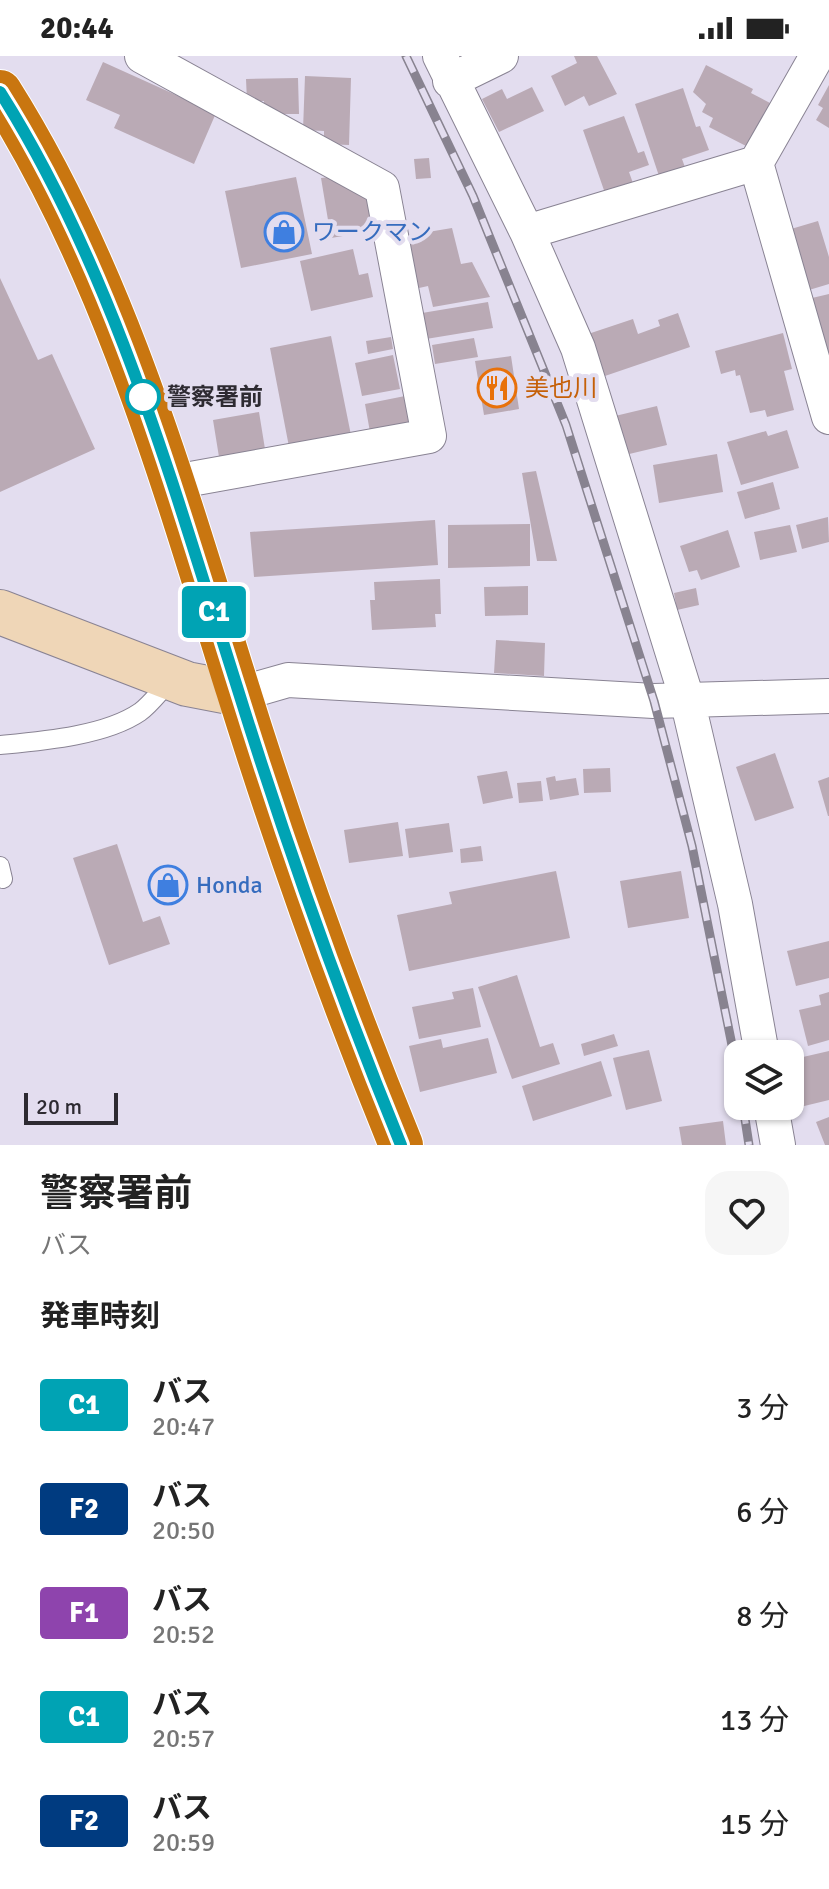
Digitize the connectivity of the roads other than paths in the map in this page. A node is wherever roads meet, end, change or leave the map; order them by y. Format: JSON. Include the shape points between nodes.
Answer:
{"nodes":[{"id":1,"x":142,"y":56,"type":"edge"},
{"id":2,"x":501,"y":56,"type":"edge"},
{"id":3,"x":817,"y":56,"type":"edge"},
{"id":4,"x":445,"y":68,"type":"edge"},
{"id":5,"x":0,"y":92,"type":"edge"},
{"id":6,"x":756,"y":163,"type":"junction"},
{"id":7,"x":527,"y":232,"type":"junction"},
{"id":8,"x":829,"y":417,"type":"edge"},
{"id":9,"x":174,"y":482,"type":"junction"},
{"id":10,"x":0,"y":612,"type":"edge"},
{"id":11,"x":173,"y":678,"type":"junction"},
{"id":12,"x":239,"y":694,"type":"junction"},
{"id":13,"x":829,"y":696,"type":"edge"},
{"id":14,"x":687,"y":699,"type":"junction"},
{"id":15,"x":0,"y":745,"type":"edge"},
{"id":16,"x":759,"y":1040,"type":"edge"},
{"id":17,"x":774,"y":1120,"type":"edge"},
{"id":18,"x":401,"y":1145,"type":"edge"},
{"id":19,"x":778,"y":1145,"type":"edge"}],
"edges":[{"from":1,"to":9,"type":"street","via":[[382,188],[429,436]]},
{"from":2,"to":4,"type":"street"},
{"from":3,"to":6,"type":"street"},
{"from":4,"to":7,"type":"street"},
{"from":5,"to":9,"type":"highway","via":[[41,157],[70,221]]},
{"from":6,"to":7,"type":"street"},
{"from":6,"to":8,"type":"street"},
{"from":7,"to":14,"type":"street","via":[[578,348]]},
{"from":9,"to":12,"type":"highway"},
{"from":10,"to":11,"type":"street"},
{"from":11,"to":12,"type":"street"},
{"from":11,"to":15,"type":"lane","via":[[140,712],[119,721],[61,739]]},
{"from":12,"to":14,"type":"street","via":[[288,680]]},
{"from":12,"to":18,"type":"highway","via":[[355,1033]]},
{"from":13,"to":14,"type":"street"},
{"from":14,"to":16,"type":"street","via":[[735,904]]},
{"from":17,"to":19,"type":"street"}]}
